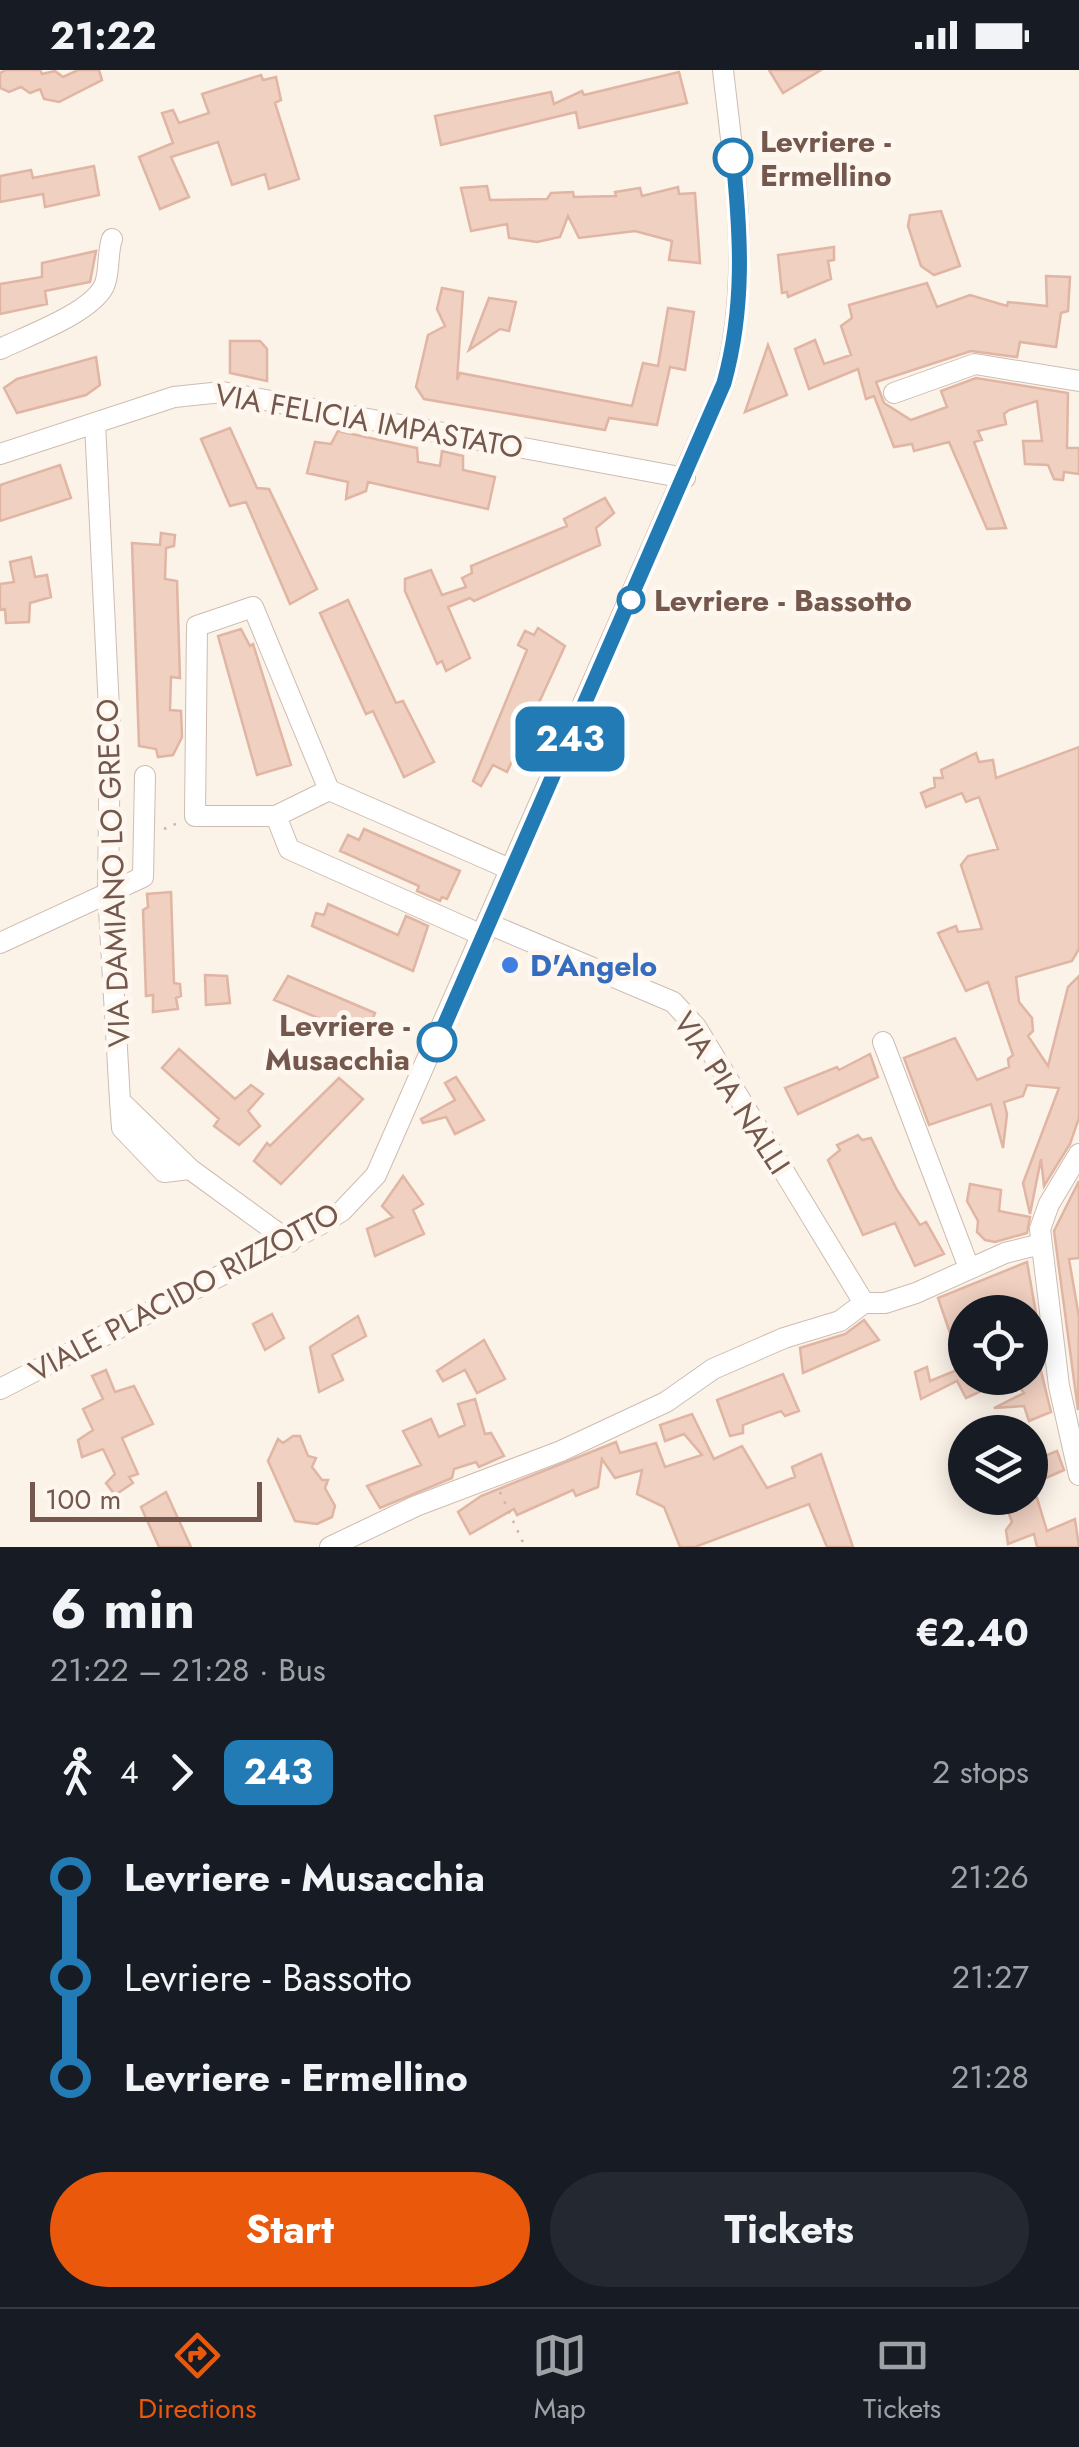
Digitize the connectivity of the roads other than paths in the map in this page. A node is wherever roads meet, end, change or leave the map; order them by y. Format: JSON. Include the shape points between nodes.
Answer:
{"nodes":[{"id":1,"x":723,"y":70,"type":"edge"},
{"id":2,"x":112,"y":238,"type":"dead end"},
{"id":3,"x":0,"y":349,"type":"edge"},
{"id":4,"x":1079,"y":381,"type":"edge"},
{"id":5,"x":894,"y":393,"type":"dead end"},
{"id":6,"x":95,"y":423,"type":"junction"},
{"id":7,"x":0,"y":454,"type":"edge"},
{"id":8,"x":685,"y":478,"type":"junction"},
{"id":9,"x":145,"y":776,"type":"dead end"},
{"id":10,"x":329,"y":790,"type":"junction"},
{"id":11,"x":276,"y":816,"type":"junction"},
{"id":12,"x":512,"y":870,"type":"junction"},
{"id":13,"x":108,"y":892,"type":"junction"},
{"id":14,"x":486,"y":930,"type":"junction"},
{"id":15,"x":0,"y":943,"type":"edge"},
{"id":16,"x":883,"y":1042,"type":"dead end"},
{"id":17,"x":1079,"y":1154,"type":"edge"},
{"id":18,"x":290,"y":1242,"type":"junction"},
{"id":19,"x":1041,"y":1244,"type":"junction"},
{"id":20,"x":969,"y":1268,"type":"junction"},
{"id":21,"x":864,"y":1304,"type":"junction"},
{"id":22,"x":0,"y":1389,"type":"edge"},
{"id":23,"x":1079,"y":1475,"type":"edge"},
{"id":24,"x":330,"y":1547,"type":"edge"}],
"edges":[{"from":1,"to":8,"type":"street","name":"VIALE PLACIDO RIZZOTTO","via":[[742,245],[741,300],[724,383]]},
{"from":2,"to":3,"type":"street","via":[[105,284],[89,304]]},
{"from":4,"to":5,"type":"street","via":[[975,364]]},
{"from":6,"to":7,"type":"street","name":"VIA FELICIA IMPASTATO"},
{"from":6,"to":8,"type":"street","name":"VIA FELICIA IMPASTATO","via":[[174,397],[222,392]]},
{"from":6,"to":13,"type":"street","name":"VIA DAMIANO LO GRECO","via":[[110,730]]},
{"from":8,"to":12,"type":"street","name":"VIALE PLACIDO RIZZOTTO"},
{"from":9,"to":13,"type":"street","via":[[143,878]]},
{"from":10,"to":11,"type":"street"},
{"from":10,"to":11,"type":"street","via":[[253,608],[197,626],[195,816]]},
{"from":10,"to":12,"type":"street"},
{"from":11,"to":14,"type":"street","name":"VIA PIA NALLI","via":[[290,849]]},
{"from":12,"to":14,"type":"street","name":"VIALE PLACIDO RIZZOTTO"},
{"from":13,"to":15,"type":"street"},
{"from":13,"to":18,"type":"street","name":"VIA DAMIANO LO GRECO","via":[[120,1101],[190,1168]]},
{"from":14,"to":18,"type":"street","name":"VIALE PLACIDO RIZZOTTO","via":[[376,1174],[342,1212]]},
{"from":14,"to":21,"type":"street","name":"VIA PIA NALLI","via":[[673,1002],[696,1027]]},
{"from":16,"to":20,"type":"street"},
{"from":17,"to":19,"type":"street","via":[[1049,1204]]},
{"from":18,"to":22,"type":"street","name":"VIALE PLACIDO RIZZOTTO"},
{"from":19,"to":20,"type":"street"},
{"from":19,"to":23,"type":"street","via":[[1059,1386]]},
{"from":20,"to":21,"type":"street","via":[[916,1293]]},
{"from":21,"to":24,"type":"street","via":[[840,1321],[713,1369],[648,1410]]}]}
